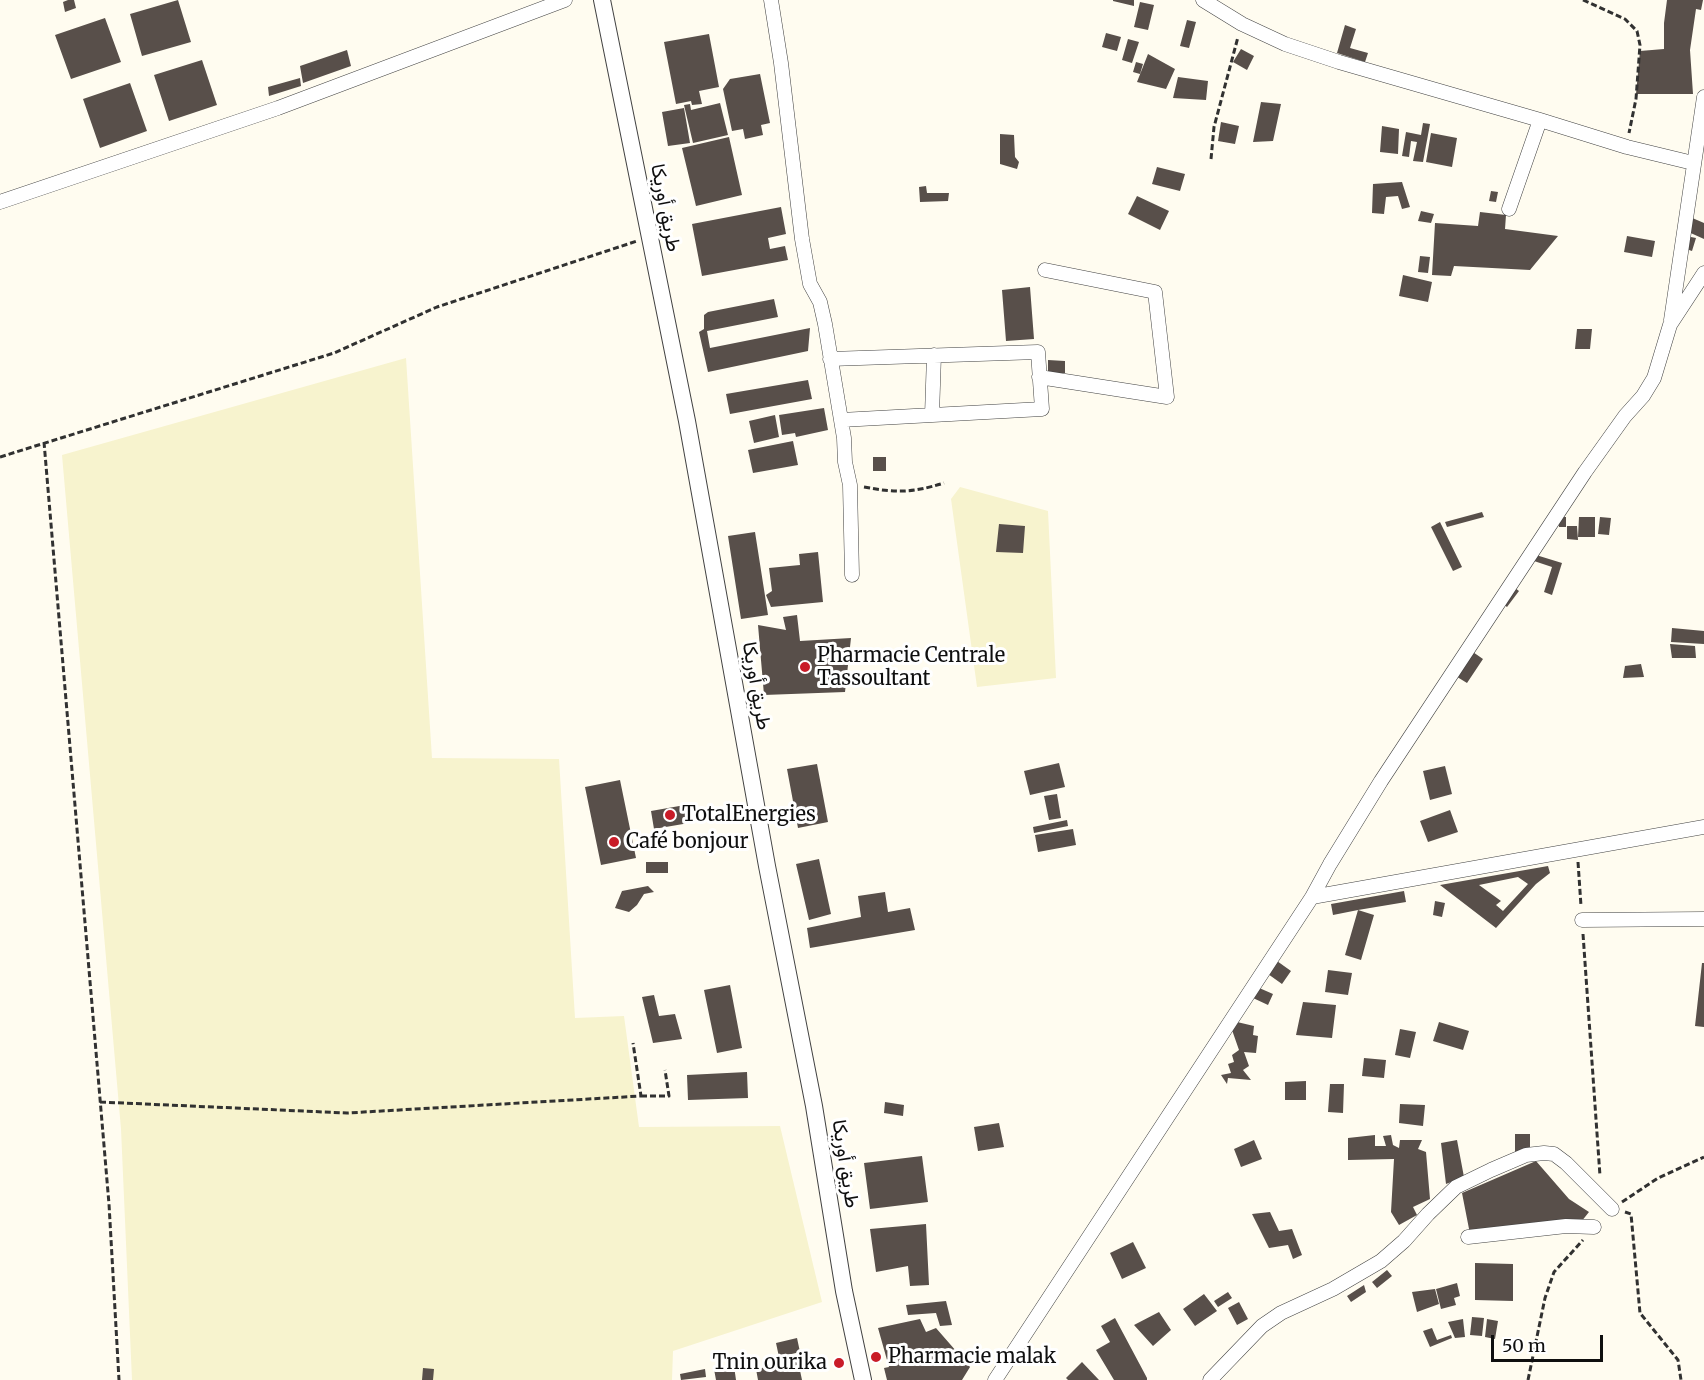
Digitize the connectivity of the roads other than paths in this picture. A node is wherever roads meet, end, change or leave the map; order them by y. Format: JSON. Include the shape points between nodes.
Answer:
{"nodes":[{"id":1,"x":566,"y":0,"type":"edge"},
{"id":2,"x":602,"y":0,"type":"edge"},
{"id":3,"x":771,"y":0,"type":"edge"},
{"id":4,"x":1203,"y":0,"type":"edge"},
{"id":5,"x":1704,"y":97,"type":"edge"},
{"id":6,"x":1540,"y":120,"type":"junction"},
{"id":7,"x":1693,"y":163,"type":"junction"},
{"id":8,"x":0,"y":202,"type":"edge"},
{"id":9,"x":1509,"y":209,"type":"dead end"},
{"id":10,"x":1045,"y":270,"type":"dead end"},
{"id":11,"x":1704,"y":273,"type":"edge"},
{"id":12,"x":1670,"y":325,"type":"junction"},
{"id":13,"x":934,"y":355,"type":"junction"},
{"id":14,"x":830,"y":359,"type":"junction"},
{"id":15,"x":1039,"y":377,"type":"junction"},
{"id":16,"x":932,"y":415,"type":"junction"},
{"id":17,"x":841,"y":420,"type":"junction"},
{"id":18,"x":852,"y":575,"type":"dead end"},
{"id":19,"x":1704,"y":827,"type":"edge"},
{"id":20,"x":1312,"y":897,"type":"junction"},
{"id":21,"x":1704,"y":919,"type":"edge"},
{"id":22,"x":1582,"y":920,"type":"road end"},
{"id":23,"x":1612,"y":1209,"type":"road end"},
{"id":24,"x":1594,"y":1227,"type":"road end"},
{"id":25,"x":1468,"y":1237,"type":"dead end"},
{"id":26,"x":863,"y":1380,"type":"edge"},
{"id":27,"x":995,"y":1380,"type":"edge"},
{"id":28,"x":1210,"y":1380,"type":"edge"}],
"edges":[{"from":1,"to":8,"type":"street","via":[[278,108]]},
{"from":2,"to":26,"type":"street","name":"طريق أوريكا","via":[[687,421]]},
{"from":3,"to":14,"type":"street","via":[[802,239],[810,284],[820,302]]},
{"from":4,"to":6,"type":"street","via":[[1285,44]]},
{"from":5,"to":7,"type":"street"},
{"from":6,"to":7,"type":"street"},
{"from":6,"to":9,"type":"street"},
{"from":7,"to":12,"type":"street"},
{"from":10,"to":15,"type":"street","via":[[1155,292],[1167,398]]},
{"from":11,"to":12,"type":"street"},
{"from":12,"to":20,"type":"street","via":[[1654,378],[1643,396],[1585,472],[1381,782]]},
{"from":13,"to":14,"type":"street"},
{"from":13,"to":15,"type":"street","via":[[1038,352]]},
{"from":13,"to":16,"type":"street"},
{"from":14,"to":17,"type":"street"},
{"from":15,"to":16,"type":"street","via":[[1042,409]]},
{"from":16,"to":17,"type":"street"},
{"from":17,"to":18,"type":"street","via":[[850,484]]},
{"from":19,"to":20,"type":"street"},
{"from":20,"to":27,"type":"street"},
{"from":21,"to":22,"type":"street"},
{"from":23,"to":28,"type":"street","via":[[1554,1154],[1526,1155],[1456,1187],[1381,1261],[1262,1326]]},
{"from":24,"to":25,"type":"street","via":[[1566,1226]]}]}
